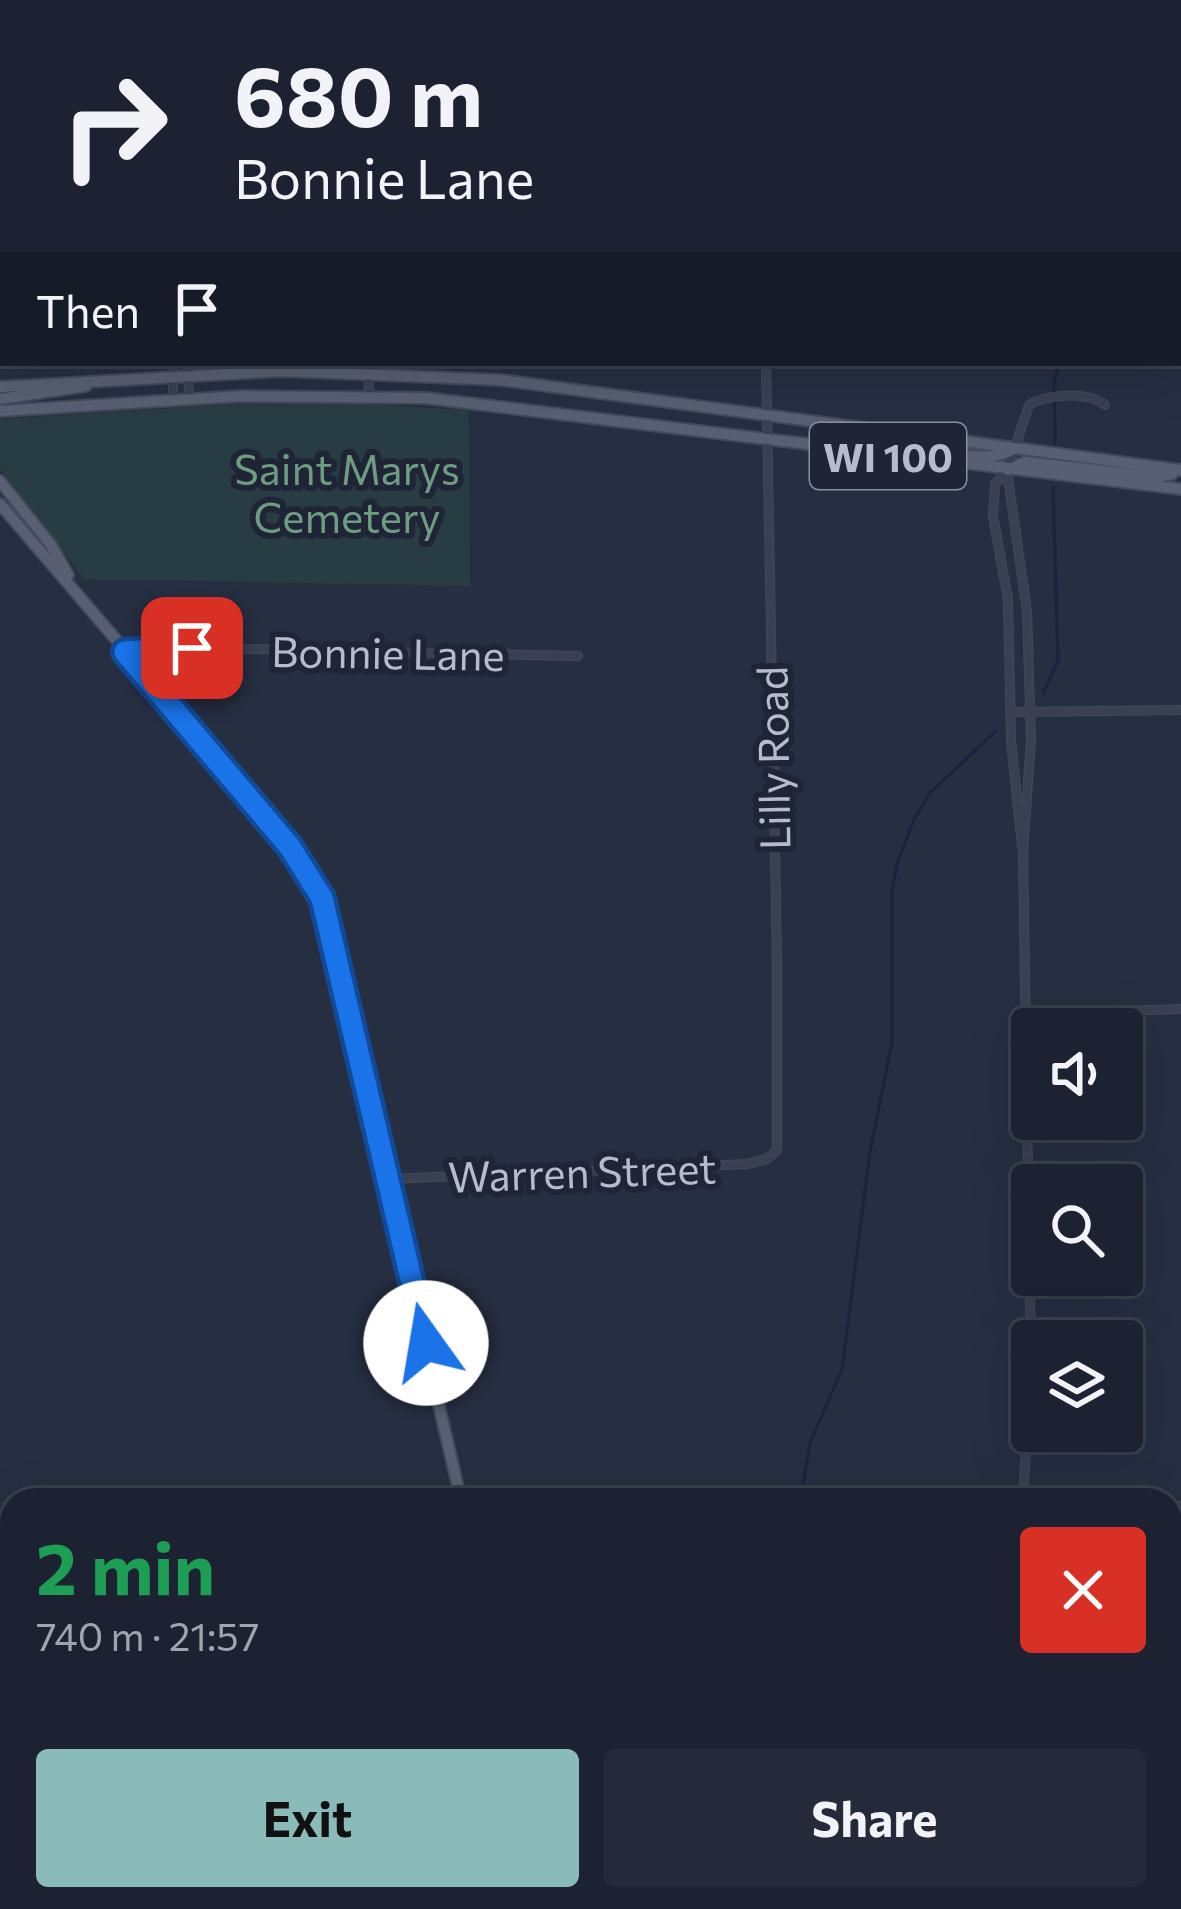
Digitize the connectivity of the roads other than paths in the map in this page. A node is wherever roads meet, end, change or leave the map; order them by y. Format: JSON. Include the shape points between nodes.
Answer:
{"nodes":[{"id":1,"x":766,"y":366,"type":"edge"},
{"id":2,"x":368,"y":367,"type":"edge"},
{"id":3,"x":188,"y":368,"type":"edge"},
{"id":4,"x":173,"y":369,"type":"edge"},
{"id":5,"x":112,"y":379,"type":"junction"},
{"id":6,"x":0,"y":387,"type":"edge"},
{"id":7,"x":553,"y":387,"type":"junction"},
{"id":8,"x":369,"y":396,"type":"junction"},
{"id":9,"x":189,"y":398,"type":"junction"},
{"id":10,"x":0,"y":399,"type":"edge"},
{"id":11,"x":173,"y":399,"type":"junction"},
{"id":12,"x":1105,"y":406,"type":"dead end"},
{"id":13,"x":0,"y":411,"type":"edge"},
{"id":14,"x":550,"y":411,"type":"junction"},
{"id":15,"x":768,"y":416,"type":"junction"},
{"id":16,"x":919,"y":435,"type":"junction"},
{"id":17,"x":769,"y":440,"type":"junction"},
{"id":18,"x":1014,"y":448,"type":"junction"},
{"id":19,"x":835,"y":449,"type":"junction"},
{"id":20,"x":905,"y":458,"type":"junction"},
{"id":21,"x":1007,"y":471,"type":"junction"},
{"id":22,"x":1181,"y":471,"type":"edge"},
{"id":23,"x":0,"y":481,"type":"edge"},
{"id":24,"x":1181,"y":489,"type":"edge"},
{"id":25,"x":0,"y":504,"type":"edge"},
{"id":26,"x":81,"y":598,"type":"junction"},
{"id":27,"x":125,"y":652,"type":"junction"},
{"id":28,"x":578,"y":656,"type":"dead end"},
{"id":29,"x":1181,"y":710,"type":"edge"},
{"id":30,"x":1011,"y":712,"type":"junction"},
{"id":31,"x":1030,"y":712,"type":"junction"},
{"id":32,"x":1023,"y":853,"type":"junction"},
{"id":33,"x":1025,"y":1008,"type":"edge"},
{"id":34,"x":1181,"y":1009,"type":"edge"},
{"id":35,"x":1143,"y":1010,"type":"edge"},
{"id":36,"x":1027,"y":1140,"type":"edge"},
{"id":37,"x":774,"y":1153,"type":"joint"},
{"id":38,"x":387,"y":1179,"type":"junction"},
{"id":39,"x":458,"y":1488,"type":"edge"},
{"id":40,"x":1024,"y":1488,"type":"edge"}],
"edges":[{"from":1,"to":15,"type":"street","name":"Lilly Road"},
{"from":2,"to":3,"type":"main road","number":"WI 100"},
{"from":2,"to":7,"type":"main road","number":"WI 100"},
{"from":2,"to":8,"type":"street"},
{"from":3,"to":4,"type":"main road","number":"WI 100"},
{"from":3,"to":9,"type":"street"},
{"from":4,"to":5,"type":"main road","number":"WI 100"},
{"from":4,"to":11,"type":"street"},
{"from":5,"to":6,"type":"main road","number":"WI 100"},
{"from":5,"to":10,"type":"main road"},
{"from":7,"to":14,"type":"main road"},
{"from":7,"to":15,"type":"main road","number":"WI 100"},
{"from":8,"to":9,"type":"main road","number":"WI 100"},
{"from":8,"to":14,"type":"main road","number":"WI 100"},
{"from":9,"to":11,"type":"main road","number":"WI 100"},
{"from":11,"to":13,"type":"main road","number":"WI 100"},
{"from":12,"to":18,"type":"street","via":[[1096,398],[1044,398],[1024,412]]},
{"from":14,"to":17,"type":"main road","number":"WI 100"},
{"from":15,"to":16,"type":"main road","number":"WI 100"},
{"from":15,"to":17,"type":"street","name":"Lilly Road"},
{"from":16,"to":18,"type":"main road","number":"WI 100"},
{"from":16,"to":19,"type":"main road","via":[[905,444]]},
{"from":17,"to":19,"type":"main road","number":"WI 100"},
{"from":17,"to":37,"type":"street","name":"Lilly Road"},
{"from":18,"to":20,"type":"main road","via":[[997,457]]},
{"from":18,"to":21,"type":"street"},
{"from":18,"to":22,"type":"main road","number":"WI 100"},
{"from":19,"to":20,"type":"main road","number":"WI 100"},
{"from":20,"to":21,"type":"main road","number":"WI 100"},
{"from":21,"to":22,"type":"main road","via":[[1024,462],[1159,477]]},
{"from":21,"to":24,"type":"main road","number":"WI 100"},
{"from":21,"to":30,"type":"street","via":[[995,484],[993,516],[1008,599]]},
{"from":21,"to":31,"type":"street","via":[[1028,611]]},
{"from":23,"to":26,"type":"main road","via":[[51,544]]},
{"from":25,"to":26,"type":"main road"},
{"from":26,"to":27,"type":"main road"},
{"from":27,"to":28,"type":"street","name":"Bonnie Lane"},
{"from":27,"to":38,"type":"main road","via":[[319,891]]},
{"from":29,"to":31,"type":"street"},
{"from":30,"to":31,"type":"street"},
{"from":30,"to":32,"type":"street"},
{"from":31,"to":32,"type":"street"},
{"from":32,"to":33,"type":"street"},
{"from":34,"to":35,"type":"street"},
{"from":36,"to":40,"type":"street"},
{"from":37,"to":38,"type":"street","name":"Warren Street","via":[[748,1164]]},
{"from":38,"to":39,"type":"main road"}]}
